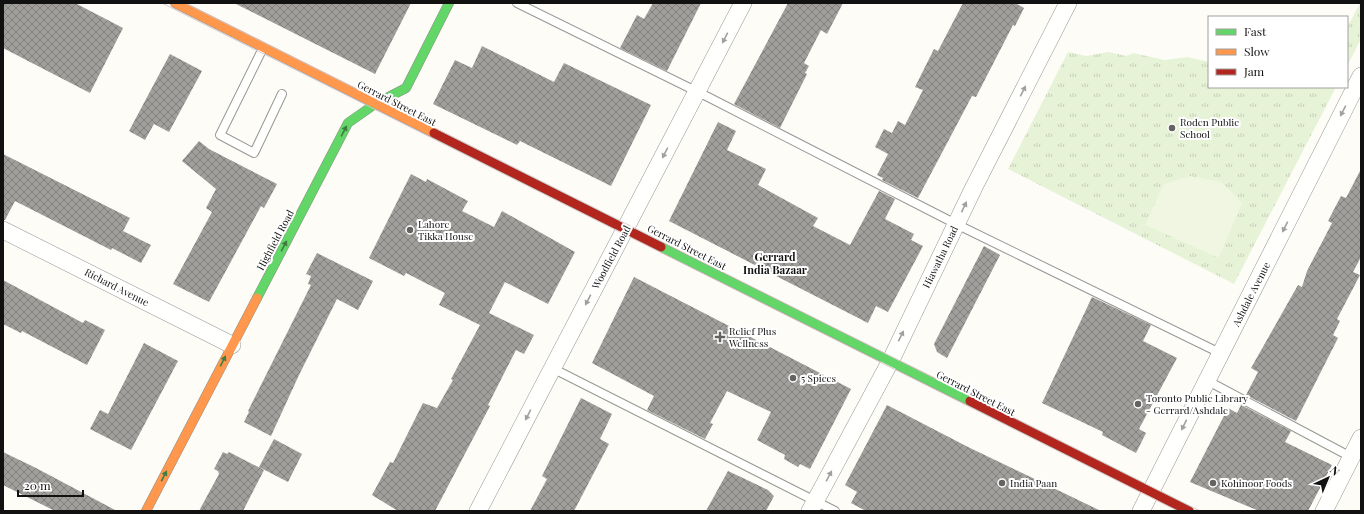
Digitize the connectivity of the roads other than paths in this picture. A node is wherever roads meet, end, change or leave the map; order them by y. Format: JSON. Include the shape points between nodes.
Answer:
{"nodes":[{"id":1,"x":175,"y":3,"type":"edge"},
{"id":2,"x":449,"y":3,"type":"edge"},
{"id":3,"x":517,"y":3,"type":"edge"},
{"id":4,"x":743,"y":3,"type":"edge"},
{"id":5,"x":1068,"y":3,"type":"edge"},
{"id":6,"x":263,"y":48,"type":"junction"},
{"id":7,"x":1361,"y":76,"type":"edge"},
{"id":8,"x":697,"y":92,"type":"junction"},
{"id":9,"x":282,"y":94,"type":"dead end"},
{"id":10,"x":375,"y":104,"type":"junction"},
{"id":11,"x":956,"y":224,"type":"junction"},
{"id":12,"x":626,"y":228,"type":"junction"},
{"id":13,"x":3,"y":230,"type":"edge"},
{"id":14,"x":232,"y":345,"type":"junction"},
{"id":15,"x":1220,"y":353,"type":"junction"},
{"id":16,"x":890,"y":362,"type":"junction"},
{"id":17,"x":552,"y":368,"type":"junction"},
{"id":18,"x":1206,"y":380,"type":"junction"},
{"id":19,"x":1361,"y":438,"type":"edge"},
{"id":20,"x":1351,"y":457,"type":"junction"},
{"id":21,"x":1150,"y":492,"type":"junction"},
{"id":22,"x":813,"y":506,"type":"edge"},
{"id":23,"x":146,"y":511,"type":"edge"},
{"id":24,"x":478,"y":511,"type":"edge"},
{"id":25,"x":835,"y":511,"type":"edge"},
{"id":26,"x":1141,"y":511,"type":"edge"},
{"id":27,"x":1189,"y":511,"type":"edge"},
{"id":28,"x":1324,"y":511,"type":"edge"}],
"edges":[{"from":1,"to":6,"type":"main road","name":"Gerrard Street East"},
{"from":2,"to":10,"type":"main road","name":"Highfield Road","via":[[406,88]]},
{"from":3,"to":8,"type":"lane"},
{"from":4,"to":8,"type":"street","name":"Woodfield Road","one_way":true},
{"from":11,"to":5,"type":"street","name":"Hiawatha Road","one_way":true},
{"from":6,"to":9,"type":"lane","via":[[220,135],[254,153]]},
{"from":6,"to":10,"type":"main road","name":"Gerrard Street East"},
{"from":7,"to":15,"type":"street","name":"Ashdale Avenue","one_way":true},
{"from":8,"to":11,"type":"lane"},
{"from":8,"to":12,"type":"street","name":"Woodfield Road","one_way":true},
{"from":10,"to":12,"type":"main road","name":"Gerrard Street East"},
{"from":14,"to":10,"type":"main road","name":"Highfield Road","one_way":true,"via":[[348,123]]},
{"from":11,"to":15,"type":"lane"},
{"from":16,"to":11,"type":"street","name":"Hiawatha Road","one_way":true},
{"from":12,"to":16,"type":"main road","name":"Gerrard Street East"},
{"from":12,"to":17,"type":"street","name":"Woodfield Road","one_way":true},
{"from":13,"to":14,"type":"street","name":"Richard Avenue"},
{"from":23,"to":14,"type":"main road","name":"Highfield Road","one_way":true},
{"from":15,"to":18,"type":"street","name":"Ashdale Avenue"},
{"from":16,"to":21,"type":"main road","name":"Gerrard Street East"},
{"from":22,"to":16,"type":"street","name":"Hiawatha Road","one_way":true},
{"from":17,"to":22,"type":"lane"},
{"from":17,"to":24,"type":"street","name":"Woodfield Road","one_way":true},
{"from":18,"to":20,"type":"lane"},
{"from":18,"to":21,"type":"street","name":"Ashdale Avenue","one_way":true},
{"from":19,"to":20,"type":"street"},
{"from":20,"to":28,"type":"street"},
{"from":21,"to":26,"type":"street","name":"Ashdale Avenue"},
{"from":21,"to":27,"type":"main road","name":"Gerrard Street East"},
{"from":22,"to":25,"type":"lane"}]}
